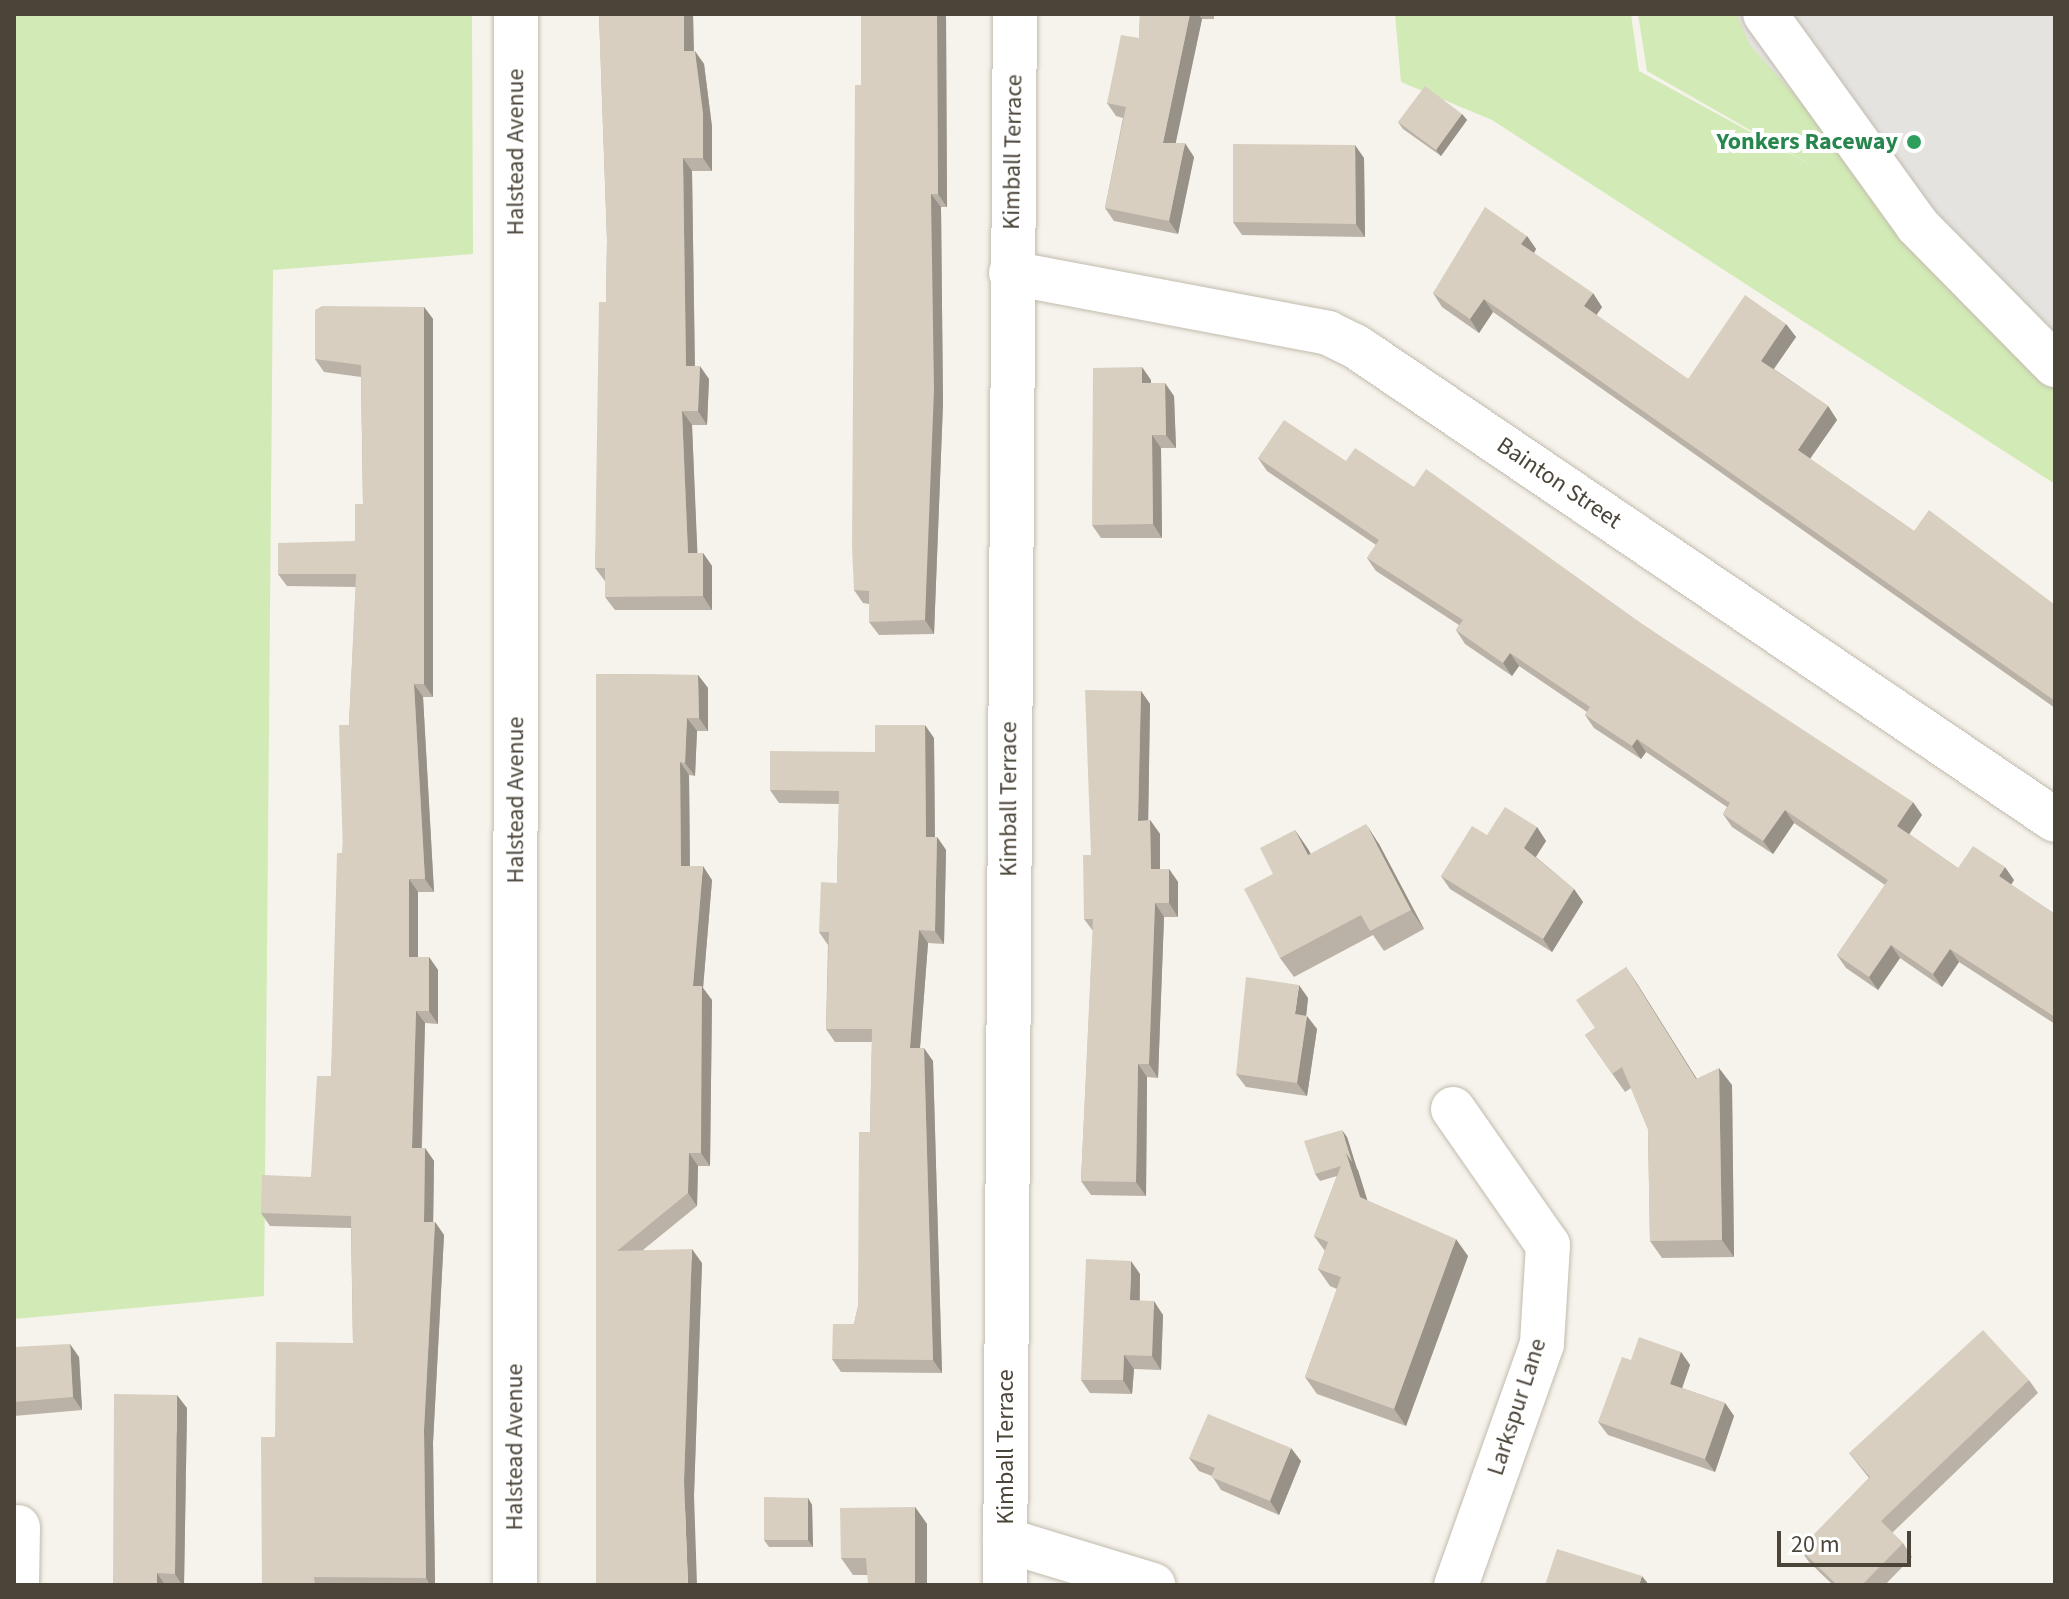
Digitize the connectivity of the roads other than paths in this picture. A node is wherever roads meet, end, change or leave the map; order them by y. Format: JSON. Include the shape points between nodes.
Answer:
{"nodes":[{"id":1,"x":516,"y":14,"type":"edge"},
{"id":2,"x":1015,"y":14,"type":"edge"},
{"id":3,"x":1765,"y":14,"type":"edge"},
{"id":4,"x":1011,"y":273,"type":"junction"},
{"id":5,"x":2055,"y":365,"type":"edge"},
{"id":6,"x":2055,"y":820,"type":"edge"},
{"id":7,"x":1453,"y":1109,"type":"dead end"},
{"id":8,"x":18,"y":1527,"type":"dead end"},
{"id":9,"x":1005,"y":1540,"type":"junction"},
{"id":10,"x":17,"y":1585,"type":"edge"},
{"id":11,"x":515,"y":1585,"type":"edge"},
{"id":12,"x":1005,"y":1585,"type":"edge"},
{"id":13,"x":1153,"y":1585,"type":"edge"},
{"id":14,"x":1456,"y":1585,"type":"edge"}],
"edges":[{"from":1,"to":11,"type":"street","name":"Halstead Avenue"},
{"from":2,"to":4,"type":"street","name":"Kimball Terrace"},
{"from":3,"to":5,"type":"street","via":[[1917,225]]},
{"from":4,"to":6,"type":"street","name":"Bainton Street","via":[[1328,333],[1355,346]]},
{"from":4,"to":9,"type":"street","name":"Kimball Terrace"},
{"from":7,"to":14,"type":"street","name":"Larkspur Lane","via":[[1548,1245],[1542,1344]]},
{"from":8,"to":10,"type":"street"},
{"from":9,"to":12,"type":"street","name":"Kimball Terrace"},
{"from":9,"to":13,"type":"street"}]}
